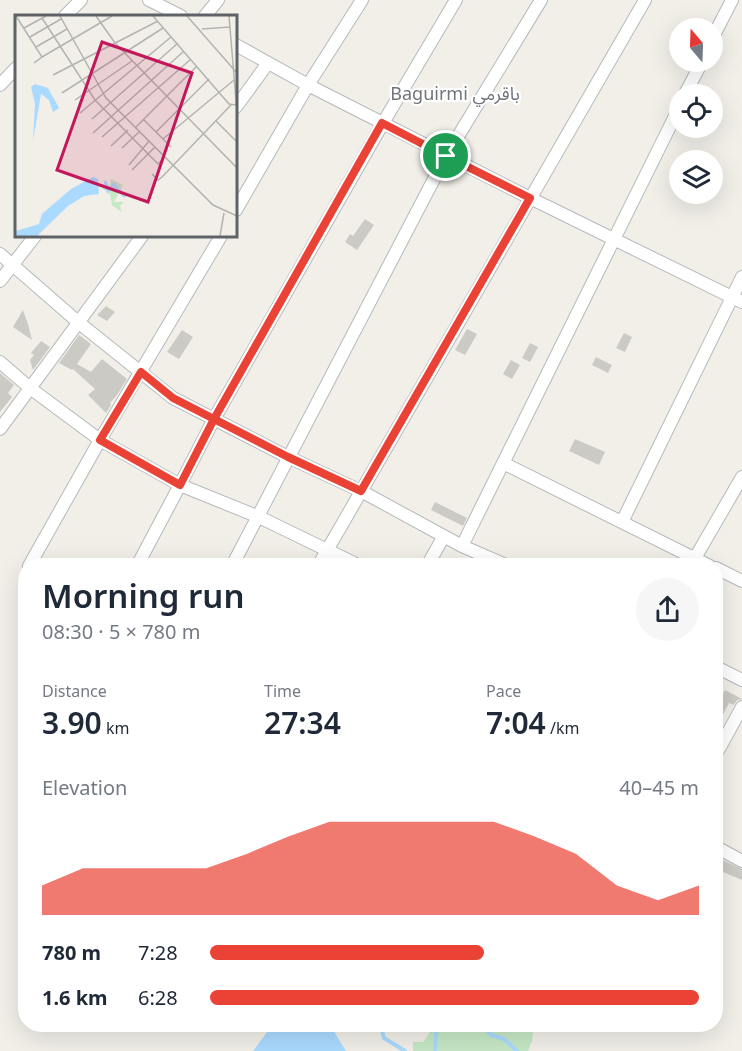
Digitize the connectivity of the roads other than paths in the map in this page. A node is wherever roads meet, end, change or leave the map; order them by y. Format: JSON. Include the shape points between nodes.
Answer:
{"nodes":[{"id":1,"x":81,"y":0,"type":"edge"},
{"id":2,"x":149,"y":0,"type":"edge"},
{"id":3,"x":218,"y":0,"type":"edge"},
{"id":4,"x":362,"y":0,"type":"edge"},
{"id":5,"x":456,"y":0,"type":"edge"},
{"id":6,"x":541,"y":0,"type":"edge"},
{"id":7,"x":645,"y":0,"type":"edge"},
{"id":8,"x":732,"y":0,"type":"edge"},
{"id":9,"x":66,"y":15,"type":"edge"},
{"id":10,"x":179,"y":15,"type":"edge"},
{"id":11,"x":206,"y":15,"type":"edge"},
{"id":12,"x":723,"y":18,"type":"edge"},
{"id":13,"x":237,"y":46,"type":"edge"},
{"id":14,"x":268,"y":63,"type":"junction"},
{"id":15,"x":15,"y":69,"type":"edge"},
{"id":16,"x":0,"y":85,"type":"edge"},
{"id":17,"x":308,"y":86,"type":"junction"},
{"id":18,"x":237,"y":106,"type":"edge"},
{"id":19,"x":382,"y":123,"type":"junction"},
{"id":20,"x":669,"y":128,"type":"edge"},
{"id":21,"x":446,"y":156,"type":"junction"},
{"id":22,"x":530,"y":198,"type":"junction"},
{"id":23,"x":237,"y":208,"type":"edge"},
{"id":24,"x":34,"y":237,"type":"edge"},
{"id":25,"x":140,"y":237,"type":"edge"},
{"id":26,"x":220,"y":237,"type":"edge"},
{"id":27,"x":614,"y":239,"type":"junction"},
{"id":28,"x":0,"y":254,"type":"edge"},
{"id":29,"x":12,"y":265,"type":"junction"},
{"id":30,"x":742,"y":277,"type":"edge"},
{"id":31,"x":0,"y":281,"type":"edge"},
{"id":32,"x":737,"y":299,"type":"edge"},
{"id":33,"x":78,"y":322,"type":"junction"},
{"id":34,"x":0,"y":362,"type":"edge"},
{"id":35,"x":141,"y":372,"type":"junction"},
{"id":36,"x":30,"y":388,"type":"junction"},
{"id":37,"x":214,"y":419,"type":"junction"},
{"id":38,"x":0,"y":429,"type":"edge"},
{"id":39,"x":100,"y":440,"type":"junction"},
{"id":40,"x":288,"y":457,"type":"junction"},
{"id":41,"x":503,"y":463,"type":"junction"},
{"id":42,"x":742,"y":477,"type":"edge"},
{"id":43,"x":180,"y":485,"type":"junction"},
{"id":44,"x":361,"y":491,"type":"junction"},
{"id":45,"x":259,"y":517,"type":"junction"},
{"id":46,"x":622,"y":522,"type":"junction"},
{"id":47,"x":444,"y":536,"type":"junction"},
{"id":48,"x":462,"y":546,"type":"junction"},
{"id":49,"x":327,"y":550,"type":"junction"},
{"id":50,"x":33,"y":558,"type":"edge"},
{"id":51,"x":141,"y":558,"type":"edge"},
{"id":52,"x":236,"y":558,"type":"edge"},
{"id":53,"x":322,"y":558,"type":"edge"},
{"id":54,"x":344,"y":558,"type":"edge"},
{"id":55,"x":432,"y":558,"type":"edge"},
{"id":56,"x":490,"y":558,"type":"edge"},
{"id":57,"x":695,"y":558,"type":"joint"},
{"id":58,"x":723,"y":572,"type":"edge"},
{"id":59,"x":742,"y":581,"type":"edge"},
{"id":60,"x":723,"y":670,"type":"edge"},
{"id":61,"x":742,"y":680,"type":"edge"},
{"id":62,"x":742,"y":707,"type":"edge"},
{"id":63,"x":723,"y":742,"type":"edge"},
{"id":64,"x":723,"y":851,"type":"edge"},
{"id":65,"x":742,"y":861,"type":"edge"}],
"edges":[{"from":1,"to":9,"type":"street"},
{"from":2,"to":10,"type":"street"},
{"from":3,"to":11,"type":"street"},
{"from":4,"to":17,"type":"street"},
{"from":5,"to":19,"type":"street"},
{"from":6,"to":21,"type":"street"},
{"from":7,"to":22,"type":"street"},
{"from":8,"to":12,"type":"street"},
{"from":13,"to":14,"type":"street"},
{"from":14,"to":17,"type":"street"},
{"from":14,"to":18,"type":"street"},
{"from":15,"to":16,"type":"street"},
{"from":17,"to":19,"type":"street"},
{"from":17,"to":23,"type":"street"},
{"from":19,"to":21,"type":"street"},
{"from":19,"to":37,"type":"street"},
{"from":20,"to":27,"type":"street"},
{"from":21,"to":22,"type":"street"},
{"from":21,"to":40,"type":"street"},
{"from":22,"to":27,"type":"street"},
{"from":22,"to":44,"type":"street"},
{"from":24,"to":29,"type":"street"},
{"from":25,"to":33,"type":"street"},
{"from":26,"to":35,"type":"street"},
{"from":27,"to":32,"type":"street"},
{"from":27,"to":41,"type":"street"},
{"from":28,"to":29,"type":"street"},
{"from":29,"to":31,"type":"street"},
{"from":29,"to":33,"type":"street"},
{"from":30,"to":32,"type":"street"},
{"from":32,"to":46,"type":"street"},
{"from":33,"to":35,"type":"street"},
{"from":33,"to":36,"type":"street"},
{"from":34,"to":36,"type":"street"},
{"from":35,"to":37,"type":"street","via":[[173,398]]},
{"from":35,"to":39,"type":"street"},
{"from":36,"to":38,"type":"street"},
{"from":36,"to":39,"type":"street"},
{"from":37,"to":40,"type":"street"},
{"from":37,"to":43,"type":"street"},
{"from":39,"to":43,"type":"street"},
{"from":39,"to":50,"type":"street"},
{"from":40,"to":44,"type":"street"},
{"from":40,"to":45,"type":"street"},
{"from":41,"to":46,"type":"street"},
{"from":41,"to":48,"type":"street"},
{"from":42,"to":57,"type":"street"},
{"from":43,"to":45,"type":"street"},
{"from":43,"to":51,"type":"street"},
{"from":44,"to":47,"type":"street"},
{"from":44,"to":49,"type":"street"},
{"from":45,"to":49,"type":"street"},
{"from":45,"to":52,"type":"street"},
{"from":46,"to":57,"type":"street"},
{"from":47,"to":48,"type":"street"},
{"from":47,"to":55,"type":"street"},
{"from":48,"to":56,"type":"street"},
{"from":49,"to":53,"type":"street"},
{"from":49,"to":54,"type":"street"},
{"from":58,"to":59,"type":"street"},
{"from":60,"to":61,"type":"street"},
{"from":62,"to":63,"type":"street"},
{"from":64,"to":65,"type":"street"}]}
